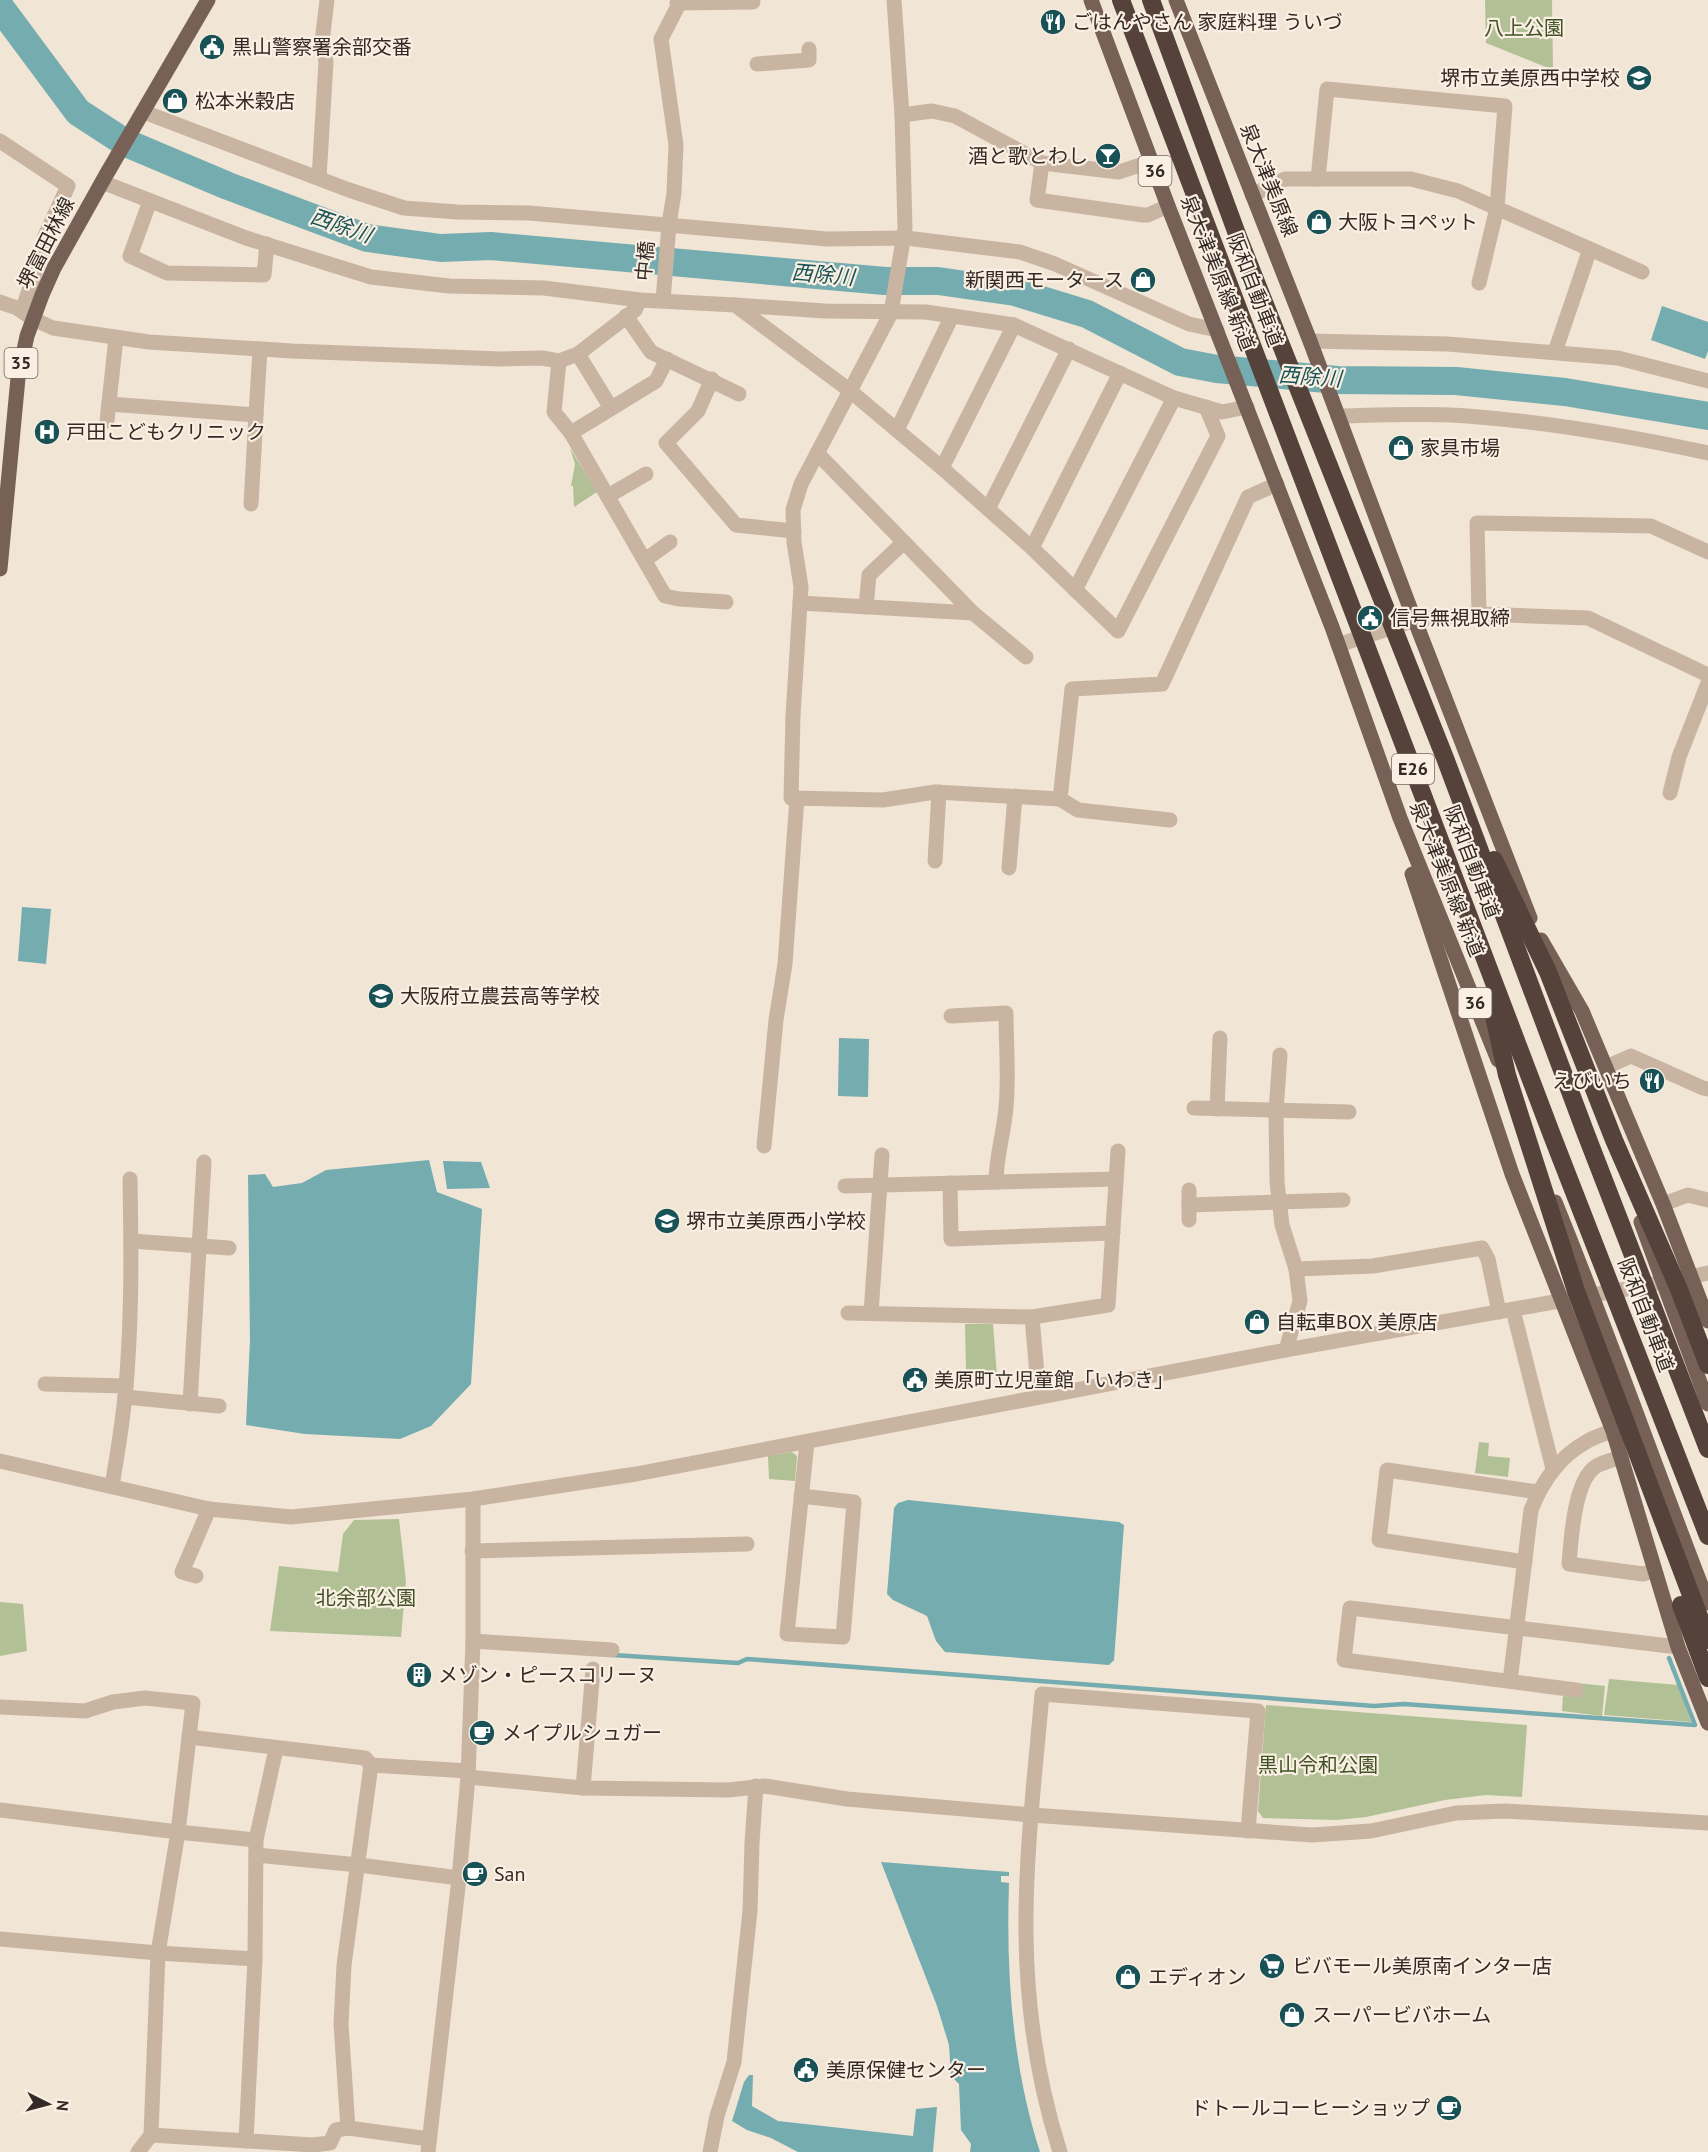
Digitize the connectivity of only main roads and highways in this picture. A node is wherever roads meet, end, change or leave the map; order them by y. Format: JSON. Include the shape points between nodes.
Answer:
{"nodes":[{"id":1,"x":208,"y":0,"type":"edge"},
{"id":2,"x":1091,"y":0,"type":"edge"},
{"id":3,"x":1121,"y":0,"type":"edge"},
{"id":4,"x":1150,"y":0,"type":"edge"},
{"id":5,"x":1176,"y":0,"type":"edge"},
{"id":6,"x":1,"y":539,"type":"edge"},
{"id":7,"x":0,"y":569,"type":"edge"},
{"id":8,"x":1445,"y":758,"type":"junction"},
{"id":9,"x":1400,"y":818,"type":"junction"},
{"id":10,"x":1535,"y":930,"type":"junction"},
{"id":11,"x":1477,"y":938,"type":"junction"},
{"id":12,"x":1708,"y":1321,"type":"edge"},
{"id":13,"x":1708,"y":1365,"type":"edge"},
{"id":14,"x":1708,"y":1404,"type":"edge"},
{"id":15,"x":1708,"y":1449,"type":"edge"},
{"id":16,"x":1627,"y":1451,"type":"junction"},
{"id":17,"x":1708,"y":1536,"type":"edge"},
{"id":18,"x":1708,"y":1603,"type":"edge"},
{"id":19,"x":1708,"y":1640,"type":"edge"},
{"id":20,"x":1708,"y":1678,"type":"edge"},
{"id":21,"x":1708,"y":1724,"type":"edge"}],
"edges":[{"from":1,"to":6,"type":"main road","name":"堺富田林線","number":"35","via":[[28,315]]},
{"from":2,"to":9,"type":"main road","name":"泉大津美原線 新道","number":"36","via":[[1338,645]]},
{"from":3,"to":11,"type":"highway","name":"阪和自動車道","number":"E26"},
{"from":4,"to":8,"type":"highway","name":"阪和自動車道","number":"E26","via":[[1241,245]]},
{"from":5,"to":10,"type":"main road","name":"泉大津美原線"},
{"from":6,"to":7,"type":"main road","name":"堺富田林線","number":"35"},
{"from":8,"to":13,"type":"highway","via":[[1548,972]]},
{"from":8,"to":15,"type":"highway","name":"阪和自動車道","number":"E26"},
{"from":9,"to":16,"type":"main road","number":"36","via":[[1405,853],[1505,1152],[1613,1431]]},
{"from":9,"to":18,"type":"main road","name":"泉大津美原線 新道","number":"36","via":[[1594,1296]]},
{"from":10,"to":12,"type":"main road","via":[[1582,1011]]},
{"from":10,"to":14,"type":"main road"},
{"from":11,"to":16,"type":"highway","via":[[1507,1075]]},
{"from":11,"to":17,"type":"highway","name":"阪和自動車道","number":"E26"},
{"from":16,"to":19,"type":"highway"},
{"from":16,"to":20,"type":"highway"},
{"from":16,"to":21,"type":"main road","number":"36","via":[[1653,1571]]}]}
